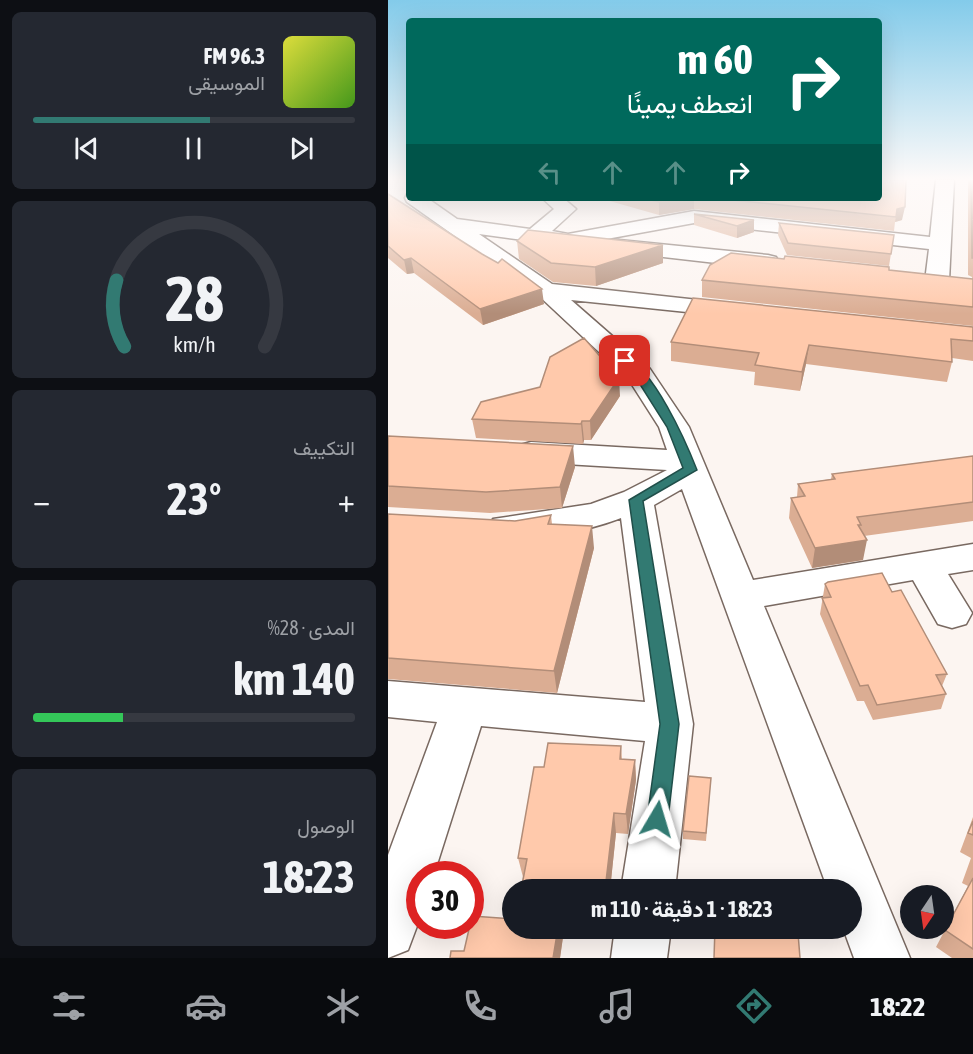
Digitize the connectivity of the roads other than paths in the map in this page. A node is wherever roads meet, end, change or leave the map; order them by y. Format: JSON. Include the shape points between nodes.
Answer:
{"nodes":[{"id":1,"x":452,"y":225,"type":"edge"},
{"id":2,"x":456,"y":225,"type":"edge"},
{"id":3,"x":547,"y":225,"type":"edge"},
{"id":4,"x":652,"y":225,"type":"edge"},
{"id":5,"x":764,"y":225,"type":"edge"},
{"id":6,"x":942,"y":225,"type":"edge"},
{"id":7,"x":535,"y":235,"type":"junction"},
{"id":8,"x":568,"y":240,"type":"junction"},
{"id":9,"x":940,"y":244,"type":"junction"},
{"id":10,"x":794,"y":265,"type":"edge"},
{"id":11,"x":913,"y":278,"type":"edge"},
{"id":12,"x":937,"y":281,"type":"junction"},
{"id":13,"x":960,"y":283,"type":"edge"},
{"id":14,"x":546,"y":290,"type":"junction"},
{"id":15,"x":759,"y":313,"type":"edge"},
{"id":16,"x":503,"y":451,"type":"edge"},
{"id":17,"x":689,"y":465,"type":"junction"},
{"id":18,"x":636,"y":500,"type":"junction"},
{"id":19,"x":471,"y":526,"type":"edge"},
{"id":20,"x":973,"y":557,"type":"edge"},
{"id":21,"x":923,"y":566,"type":"junction"},
{"id":22,"x":741,"y":596,"type":"junction"},
{"id":23,"x":952,"y":613,"type":"dead end"},
{"id":24,"x":388,"y":699,"type":"edge"},
{"id":25,"x":465,"y":707,"type":"junction"},
{"id":26,"x":670,"y":724,"type":"junction"},
{"id":27,"x":649,"y":879,"type":"edge"},
{"id":28,"x":388,"y":930,"type":"edge"},
{"id":29,"x":642,"y":939,"type":"edge"},
{"id":30,"x":639,"y":958,"type":"edge"},
{"id":31,"x":882,"y":958,"type":"edge"}],
"edges":[{"from":1,"to":14,"type":"street"},
{"from":2,"to":7,"type":"street"},
{"from":3,"to":7,"type":"street"},
{"from":4,"to":8,"type":"street"},
{"from":5,"to":9,"type":"street"},
{"from":6,"to":9,"type":"street"},
{"from":7,"to":8,"type":"street"},
{"from":8,"to":10,"type":"street"},
{"from":9,"to":12,"type":"street"},
{"from":11,"to":12,"type":"street"},
{"from":12,"to":13,"type":"street"},
{"from":14,"to":15,"type":"street"},
{"from":14,"to":17,"type":"street","via":[[640,375],[674,427]]},
{"from":16,"to":17,"type":"street"},
{"from":17,"to":18,"type":"street"},
{"from":17,"to":22,"type":"street"},
{"from":18,"to":19,"type":"street","via":[[596,515],[519,528]]},
{"from":18,"to":26,"type":"street"},
{"from":20,"to":21,"type":"street"},
{"from":21,"to":22,"type":"street"},
{"from":21,"to":23,"type":"street"},
{"from":22,"to":31,"type":"street"},
{"from":24,"to":25,"type":"street"},
{"from":25,"to":26,"type":"street"},
{"from":25,"to":28,"type":"street"},
{"from":26,"to":27,"type":"street"},
{"from":29,"to":30,"type":"street"}]}
